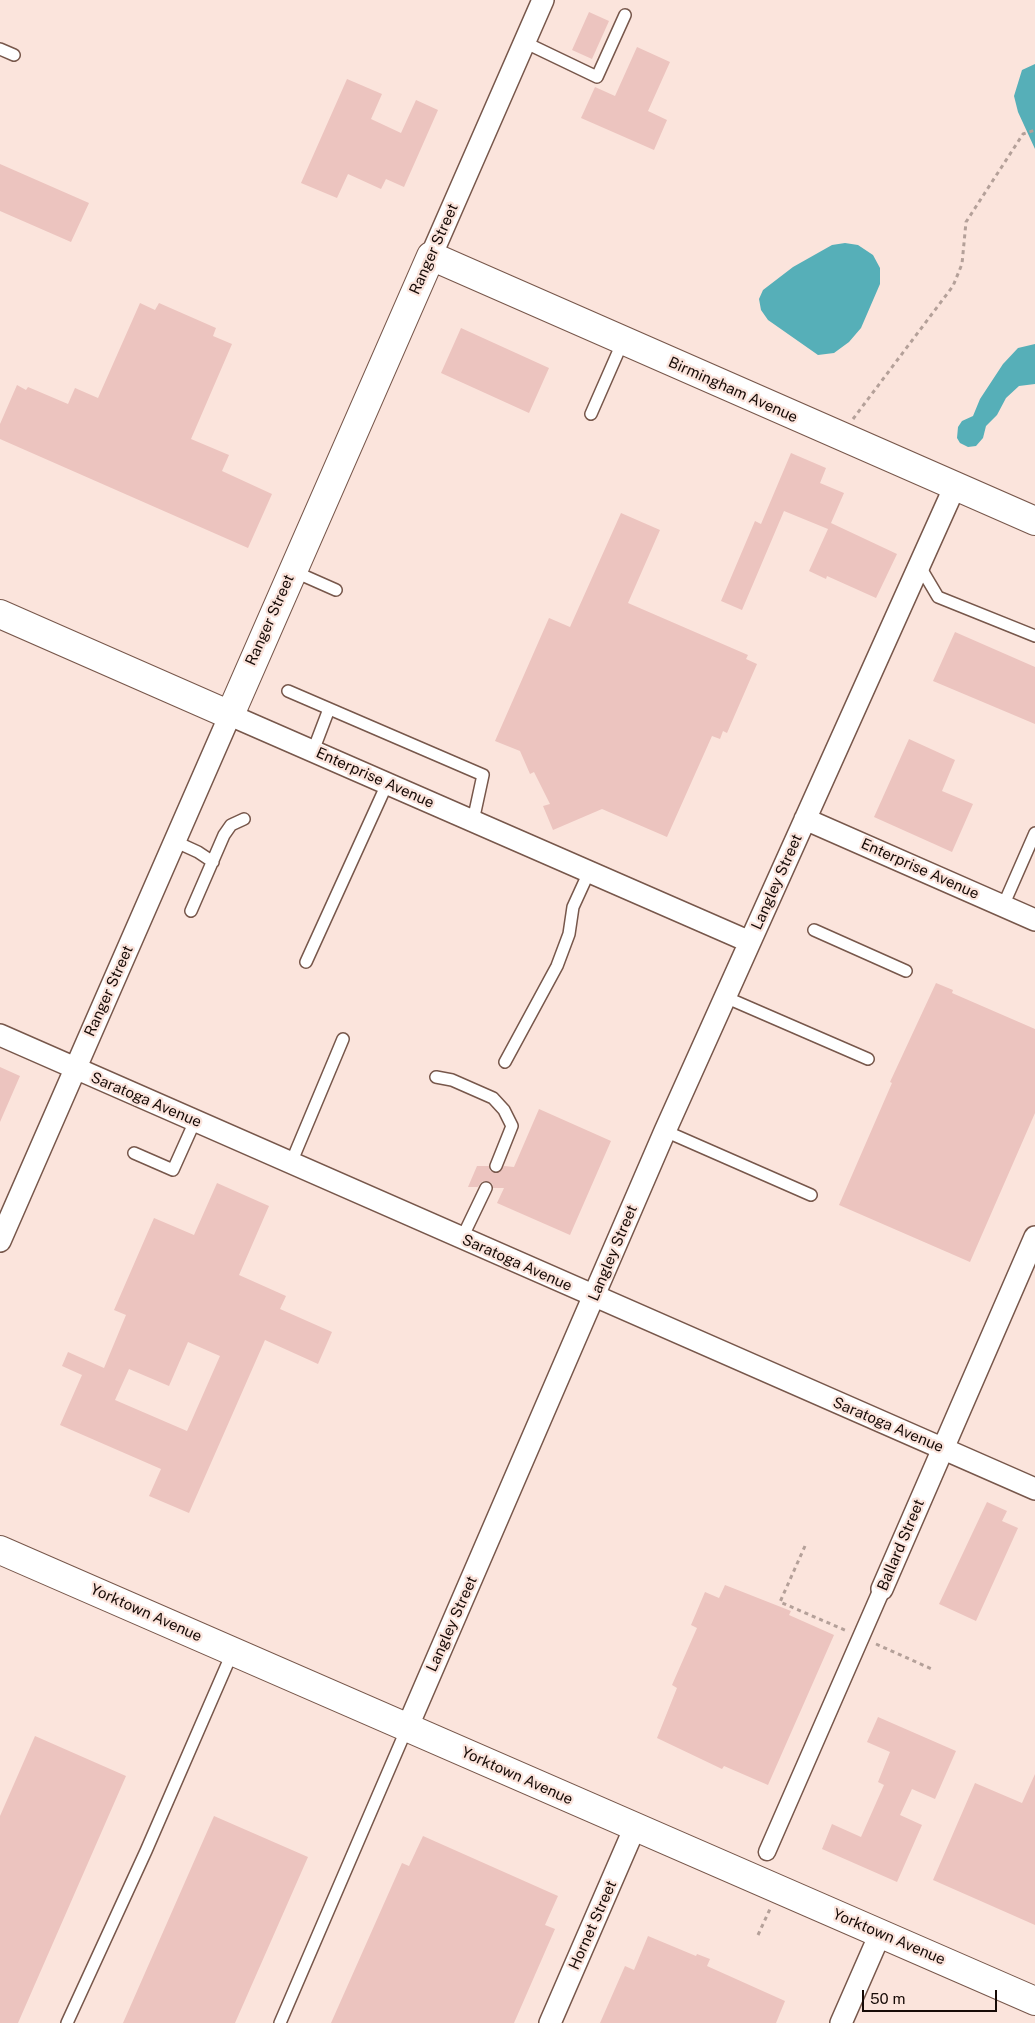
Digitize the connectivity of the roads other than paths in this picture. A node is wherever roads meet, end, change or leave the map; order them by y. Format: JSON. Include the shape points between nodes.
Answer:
{"nodes":[{"id":1,"x":543,"y":0,"type":"edge"},
{"id":2,"x":625,"y":15,"type":"dead end"},
{"id":3,"x":524,"y":42,"type":"junction"},
{"id":4,"x":0,"y":49,"type":"edge"},
{"id":5,"x":14,"y":55,"type":"dead end"},
{"id":6,"x":431,"y":256,"type":"junction"},
{"id":7,"x":623,"y":342,"type":"junction"},
{"id":8,"x":591,"y":414,"type":"dead end"},
{"id":9,"x":955,"y":486,"type":"junction"},
{"id":10,"x":1035,"y":521,"type":"edge"},
{"id":11,"x":919,"y":564,"type":"junction"},
{"id":12,"x":292,"y":570,"type":"junction"},
{"id":13,"x":336,"y":590,"type":"dead end"},
{"id":14,"x":0,"y":614,"type":"edge"},
{"id":15,"x":1035,"y":636,"type":"edge"},
{"id":16,"x":288,"y":690,"type":"dead end"},
{"id":17,"x":330,"y":708,"type":"junction"},
{"id":18,"x":230,"y":715,"type":"junction"},
{"id":19,"x":313,"y":751,"type":"junction"},
{"id":20,"x":387,"y":784,"type":"junction"},
{"id":21,"x":244,"y":819,"type":"dead end"},
{"id":22,"x":805,"y":819,"type":"junction"},
{"id":23,"x":473,"y":821,"type":"junction"},
{"id":24,"x":1035,"y":833,"type":"edge"},
{"id":25,"x":174,"y":841,"type":"junction"},
{"id":26,"x":213,"y":862,"type":"junction"},
{"id":27,"x":589,"y":872,"type":"junction"},
{"id":28,"x":1003,"y":906,"type":"junction"},
{"id":29,"x":191,"y":911,"type":"dead end"},
{"id":30,"x":1035,"y":920,"type":"edge"},
{"id":31,"x":814,"y":930,"type":"dead end"},
{"id":32,"x":750,"y":942,"type":"junction"},
{"id":33,"x":306,"y":962,"type":"dead end"},
{"id":34,"x":906,"y":971,"type":"dead end"},
{"id":35,"x":725,"y":997,"type":"junction"},
{"id":36,"x":0,"y":1035,"type":"edge"},
{"id":37,"x":343,"y":1039,"type":"dead end"},
{"id":38,"x":868,"y":1059,"type":"dead end"},
{"id":39,"x":505,"y":1062,"type":"dead end"},
{"id":40,"x":76,"y":1069,"type":"junction"},
{"id":41,"x":436,"y":1077,"type":"dead end"},
{"id":42,"x":195,"y":1121,"type":"junction"},
{"id":43,"x":665,"y":1131,"type":"junction"},
{"id":44,"x":134,"y":1154,"type":"dead end"},
{"id":45,"x":291,"y":1163,"type":"junction"},
{"id":46,"x":496,"y":1166,"type":"dead end"},
{"id":47,"x":486,"y":1188,"type":"dead end"},
{"id":48,"x":810,"y":1194,"type":"dead end"},
{"id":49,"x":1035,"y":1237,"type":"edge"},
{"id":50,"x":462,"y":1238,"type":"junction"},
{"id":51,"x":0,"y":1241,"type":"edge"},
{"id":52,"x":594,"y":1297,"type":"junction"},
{"id":53,"x":943,"y":1448,"type":"junction"},
{"id":54,"x":1035,"y":1488,"type":"edge"},
{"id":55,"x":0,"y":1550,"type":"edge"},
{"id":56,"x":882,"y":1589,"type":"joint"},
{"id":57,"x":233,"y":1651,"type":"junction"},
{"id":58,"x":407,"y":1728,"type":"junction"},
{"id":59,"x":636,"y":1827,"type":"junction"},
{"id":60,"x":767,"y":1852,"type":"dead end"},
{"id":61,"x":880,"y":1934,"type":"junction"},
{"id":62,"x":1035,"y":2001,"type":"edge"},
{"id":63,"x":67,"y":2023,"type":"edge"},
{"id":64,"x":280,"y":2023,"type":"edge"},
{"id":65,"x":550,"y":2023,"type":"edge"},
{"id":66,"x":840,"y":2023,"type":"edge"}],
"edges":[{"from":1,"to":3,"type":"street","name":"Ranger Street"},
{"from":2,"to":3,"type":"lane","via":[[597,77]]},
{"from":3,"to":6,"type":"street","name":"Ranger Street"},
{"from":4,"to":5,"type":"lane"},
{"from":6,"to":7,"type":"main road","name":"Birmingham Avenue"},
{"from":6,"to":12,"type":"main road","name":"Ranger Street"},
{"from":7,"to":8,"type":"lane"},
{"from":7,"to":9,"type":"main road","name":"Birmingham Avenue"},
{"from":9,"to":10,"type":"main road","name":"Birmingham Avenue"},
{"from":9,"to":11,"type":"street","name":"Langley Street"},
{"from":11,"to":15,"type":"lane","via":[[938,597]]},
{"from":11,"to":22,"type":"street","name":"Langley Street"},
{"from":12,"to":13,"type":"lane"},
{"from":12,"to":18,"type":"main road","name":"Ranger Street"},
{"from":14,"to":18,"type":"main road","name":"Enterprise Avenue"},
{"from":16,"to":17,"type":"lane"},
{"from":17,"to":19,"type":"lane"},
{"from":17,"to":23,"type":"lane","via":[[483,775]]},
{"from":18,"to":19,"type":"street","name":"Enterprise Avenue"},
{"from":18,"to":25,"type":"street","name":"Ranger Street"},
{"from":19,"to":20,"type":"street","name":"Enterprise Avenue"},
{"from":20,"to":23,"type":"street","name":"Enterprise Avenue"},
{"from":20,"to":33,"type":"lane"},
{"from":21,"to":26,"type":"lane","via":[[231,825]]},
{"from":22,"to":28,"type":"street","name":"Enterprise Avenue"},
{"from":22,"to":32,"type":"street","name":"Langley Street"},
{"from":23,"to":27,"type":"street","name":"Enterprise Avenue"},
{"from":24,"to":28,"type":"lane"},
{"from":25,"to":26,"type":"lane"},
{"from":25,"to":40,"type":"street","name":"Ranger Street"},
{"from":26,"to":29,"type":"lane"},
{"from":27,"to":32,"type":"street","name":"Enterprise Avenue"},
{"from":27,"to":39,"type":"lane","via":[[573,907],[569,934],[557,966]]},
{"from":28,"to":30,"type":"street","name":"Enterprise Avenue"},
{"from":31,"to":34,"type":"lane"},
{"from":32,"to":35,"type":"street","name":"Langley Street"},
{"from":35,"to":38,"type":"lane"},
{"from":35,"to":43,"type":"street","name":"Langley Street"},
{"from":36,"to":40,"type":"street","name":"Saratoga Avenue"},
{"from":37,"to":45,"type":"lane"},
{"from":40,"to":42,"type":"street","name":"Saratoga Avenue"},
{"from":40,"to":51,"type":"street","name":"Ranger Street"},
{"from":41,"to":46,"type":"lane","via":[[452,1080],[493,1098],[504,1110],[512,1126]]},
{"from":42,"to":44,"type":"lane","via":[[173,1170]]},
{"from":42,"to":45,"type":"street","name":"Saratoga Avenue"},
{"from":43,"to":48,"type":"lane"},
{"from":43,"to":52,"type":"street","name":"Langley Street"},
{"from":45,"to":50,"type":"street","name":"Saratoga Avenue"},
{"from":47,"to":50,"type":"lane"},
{"from":49,"to":53,"type":"street","name":"Ballard Street"},
{"from":50,"to":52,"type":"street","name":"Saratoga Avenue"},
{"from":52,"to":53,"type":"street","name":"Saratoga Avenue"},
{"from":52,"to":58,"type":"street","name":"Langley Street"},
{"from":53,"to":54,"type":"street","name":"Saratoga Avenue"},
{"from":53,"to":56,"type":"street","name":"Ballard Street"},
{"from":55,"to":57,"type":"main road","name":"Yorktown Avenue"},
{"from":56,"to":60,"type":"street","name":"Ballard Street"},
{"from":57,"to":58,"type":"main road","name":"Yorktown Avenue"},
{"from":57,"to":63,"type":"lane"},
{"from":58,"to":59,"type":"main road","name":"Yorktown Avenue"},
{"from":58,"to":64,"type":"lane","name":"Langley Street"},
{"from":59,"to":61,"type":"main road","name":"Yorktown Avenue"},
{"from":59,"to":65,"type":"street","name":"Hornet Street"},
{"from":61,"to":62,"type":"main road","name":"Yorktown Avenue"},
{"from":61,"to":66,"type":"street"}]}
